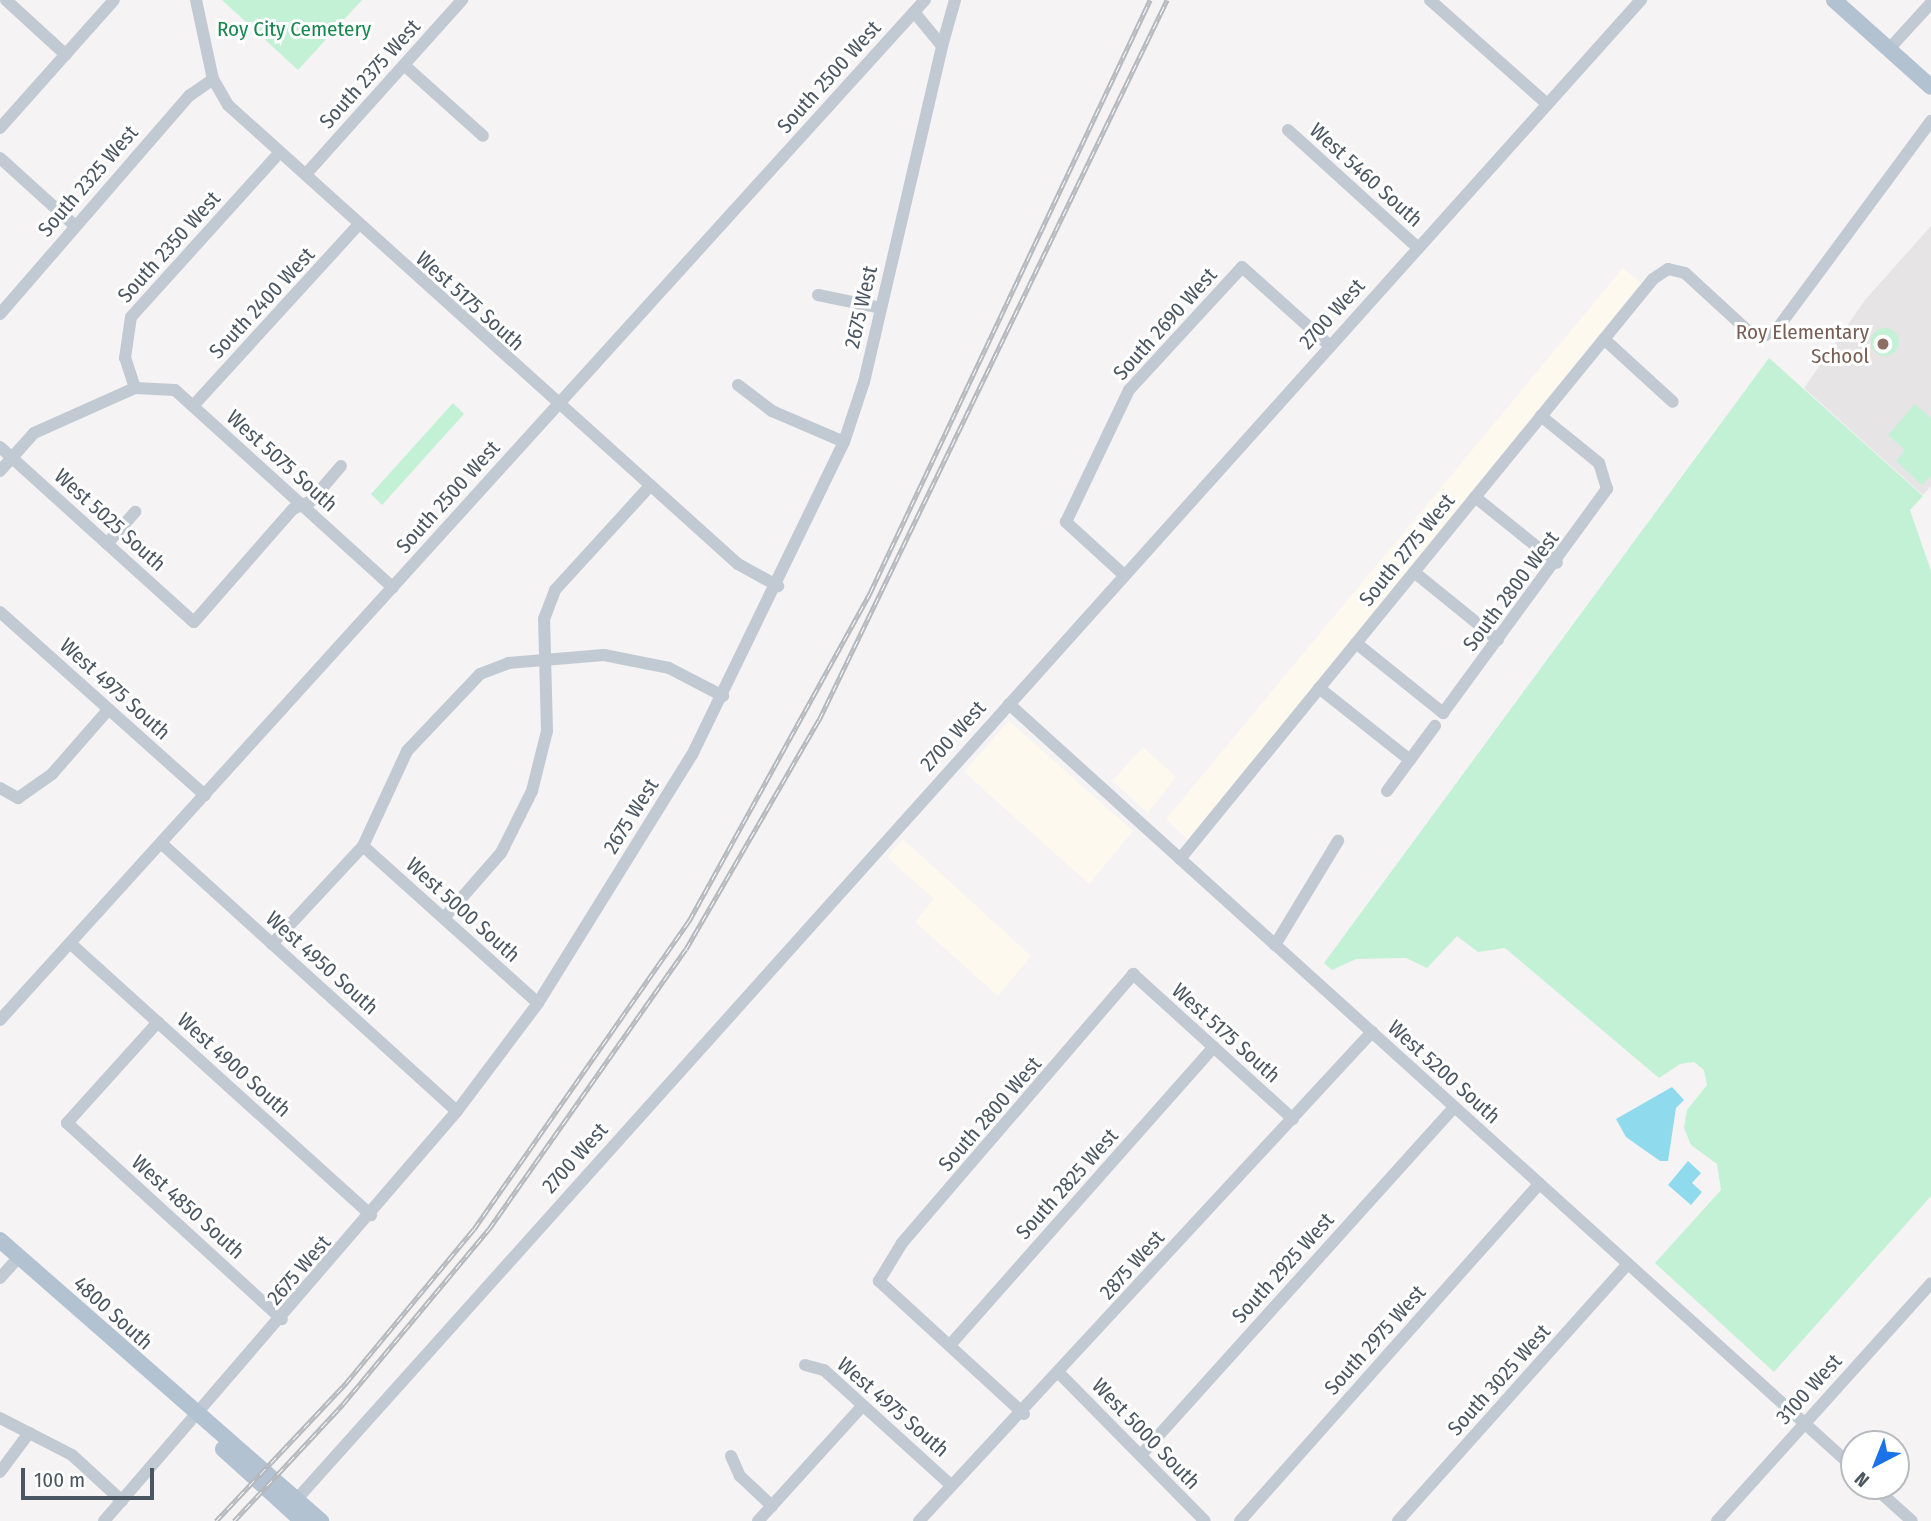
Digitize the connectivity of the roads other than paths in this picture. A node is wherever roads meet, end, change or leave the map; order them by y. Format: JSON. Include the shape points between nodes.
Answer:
{"nodes":[{"id":1,"x":6,"y":0,"type":"edge"},
{"id":2,"x":114,"y":0,"type":"edge"},
{"id":3,"x":462,"y":0,"type":"edge"},
{"id":4,"x":925,"y":0,"type":"edge"},
{"id":5,"x":955,"y":0,"type":"edge"},
{"id":6,"x":1430,"y":0,"type":"edge"},
{"id":7,"x":1641,"y":0,"type":"edge"},
{"id":8,"x":1834,"y":0,"type":"edge"},
{"id":9,"x":198,"y":1,"type":"edge"},
{"id":10,"x":1931,"y":3,"type":"edge"},
{"id":11,"x":914,"y":12,"type":"junction"},
{"id":12,"x":942,"y":46,"type":"junction"},
{"id":13,"x":1889,"y":49,"type":"junction"},
{"id":14,"x":66,"y":55,"type":"junction"},
{"id":15,"x":404,"y":65,"type":"junction"},
{"id":16,"x":213,"y":79,"type":"junction"},
{"id":17,"x":1931,"y":87,"type":"edge"},
{"id":18,"x":1547,"y":104,"type":"junction"},
{"id":19,"x":1931,"y":121,"type":"edge"},
{"id":20,"x":0,"y":128,"type":"edge"},
{"id":21,"x":1288,"y":130,"type":"dead end"},
{"id":22,"x":483,"y":136,"type":"dead end"},
{"id":23,"x":280,"y":152,"type":"junction"},
{"id":24,"x":0,"y":159,"type":"edge"},
{"id":25,"x":306,"y":174,"type":"junction"},
{"id":26,"x":73,"y":224,"type":"junction"},
{"id":27,"x":358,"y":225,"type":"junction"},
{"id":28,"x":1418,"y":248,"type":"junction"},
{"id":29,"x":818,"y":295,"type":"dead end"},
{"id":30,"x":881,"y":308,"type":"junction"},
{"id":31,"x":0,"y":314,"type":"edge"},
{"id":32,"x":1604,"y":339,"type":"junction"},
{"id":33,"x":1330,"y":346,"type":"junction"},
{"id":34,"x":738,"y":385,"type":"dead end"},
{"id":35,"x":135,"y":388,"type":"junction"},
{"id":36,"x":1673,"y":402,"type":"dead end"},
{"id":37,"x":558,"y":405,"type":"junction"},
{"id":38,"x":193,"y":406,"type":"junction"},
{"id":39,"x":1541,"y":416,"type":"junction"},
{"id":40,"x":845,"y":442,"type":"junction"},
{"id":41,"x":0,"y":447,"type":"edge"},
{"id":42,"x":12,"y":458,"type":"junction"},
{"id":43,"x":341,"y":466,"type":"dead end"},
{"id":44,"x":0,"y":471,"type":"edge"},
{"id":45,"x":651,"y":485,"type":"junction"},
{"id":46,"x":1475,"y":497,"type":"junction"},
{"id":47,"x":302,"y":505,"type":"junction"},
{"id":48,"x":135,"y":512,"type":"dead end"},
{"id":49,"x":107,"y":544,"type":"junction"},
{"id":50,"x":1557,"y":563,"type":"junction"},
{"id":51,"x":1414,"y":572,"type":"junction"},
{"id":52,"x":1124,"y":575,"type":"junction"},
{"id":53,"x":778,"y":586,"type":"junction"},
{"id":54,"x":393,"y":588,"type":"junction"},
{"id":55,"x":0,"y":611,"type":"edge"},
{"id":56,"x":1498,"y":640,"type":"junction"},
{"id":57,"x":1356,"y":643,"type":"junction"},
{"id":58,"x":543,"y":658,"type":"junction"},
{"id":59,"x":1319,"y":688,"type":"junction"},
{"id":60,"x":723,"y":696,"type":"junction"},
{"id":61,"x":1009,"y":704,"type":"junction"},
{"id":62,"x":109,"y":709,"type":"junction"},
{"id":63,"x":1435,"y":726,"type":"dead end"},
{"id":64,"x":1409,"y":760,"type":"junction"},
{"id":65,"x":0,"y":788,"type":"edge"},
{"id":66,"x":1387,"y":791,"type":"dead end"},
{"id":67,"x":205,"y":795,"type":"junction"},
{"id":68,"x":1338,"y":841,"type":"dead end"},
{"id":69,"x":161,"y":843,"type":"junction"},
{"id":70,"x":363,"y":846,"type":"junction"},
{"id":71,"x":1180,"y":859,"type":"junction"},
{"id":72,"x":444,"y":918,"type":"junction"},
{"id":73,"x":70,"y":943,"type":"junction"},
{"id":74,"x":272,"y":944,"type":"junction"},
{"id":75,"x":1275,"y":945,"type":"junction"},
{"id":76,"x":1132,"y":974,"type":"joint"},
{"id":77,"x":538,"y":1003,"type":"junction"},
{"id":78,"x":0,"y":1020,"type":"edge"},
{"id":79,"x":158,"y":1022,"type":"junction"},
{"id":80,"x":1372,"y":1032,"type":"junction"},
{"id":81,"x":1214,"y":1047,"type":"junction"},
{"id":82,"x":1454,"y":1107,"type":"junction"},
{"id":83,"x":457,"y":1111,"type":"junction"},
{"id":84,"x":1293,"y":1119,"type":"junction"},
{"id":85,"x":1539,"y":1184,"type":"junction"},
{"id":86,"x":371,"y":1215,"type":"junction"},
{"id":87,"x":0,"y":1240,"type":"edge"},
{"id":88,"x":19,"y":1257,"type":"junction"},
{"id":89,"x":1628,"y":1264,"type":"junction"},
{"id":90,"x":0,"y":1278,"type":"edge"},
{"id":91,"x":1931,"y":1283,"type":"edge"},
{"id":92,"x":282,"y":1319,"type":"junction"},
{"id":93,"x":950,"y":1345,"type":"junction"},
{"id":94,"x":805,"y":1366,"type":"dead end"},
{"id":95,"x":1060,"y":1374,"type":"junction"},
{"id":96,"x":863,"y":1405,"type":"junction"},
{"id":97,"x":1024,"y":1414,"type":"junction"},
{"id":98,"x":0,"y":1418,"type":"edge"},
{"id":99,"x":197,"y":1418,"type":"junction"},
{"id":100,"x":1804,"y":1424,"type":"junction"},
{"id":101,"x":29,"y":1433,"type":"junction"},
{"id":102,"x":1141,"y":1455,"type":"junction"},
{"id":103,"x":731,"y":1456,"type":"dead end"},
{"id":104,"x":1840,"y":1456,"type":"edge"},
{"id":105,"x":0,"y":1472,"type":"edge"},
{"id":106,"x":951,"y":1485,"type":"junction"},
{"id":107,"x":296,"y":1500,"type":"junction"},
{"id":108,"x":1889,"y":1500,"type":"edge"},
{"id":109,"x":121,"y":1501,"type":"junction"},
{"id":110,"x":772,"y":1506,"type":"junction"},
{"id":111,"x":104,"y":1521,"type":"edge"},
{"id":112,"x":302,"y":1521,"type":"edge"},
{"id":113,"x":310,"y":1521,"type":"edge"},
{"id":114,"x":321,"y":1521,"type":"edge"},
{"id":115,"x":758,"y":1521,"type":"edge"},
{"id":116,"x":919,"y":1521,"type":"edge"},
{"id":117,"x":1205,"y":1521,"type":"edge"},
{"id":118,"x":1240,"y":1521,"type":"edge"},
{"id":119,"x":1398,"y":1521,"type":"edge"},
{"id":120,"x":1717,"y":1521,"type":"edge"},
{"id":121,"x":1912,"y":1521,"type":"edge"}],
"edges":[{"from":1,"to":14,"type":"street"},
{"from":2,"to":14,"type":"street"},
{"from":3,"to":15,"type":"street","name":"South 2375 West"},
{"from":4,"to":11,"type":"street","name":"South 2500 West"},
{"from":5,"to":12,"type":"street","name":"2675 West"},
{"from":6,"to":18,"type":"street"},
{"from":7,"to":18,"type":"street","name":"2700 West"},
{"from":8,"to":13,"type":"main road"},
{"from":9,"to":16,"type":"street","name":"West 5175 South"},
{"from":10,"to":13,"type":"street"},
{"from":11,"to":12,"type":"street"},
{"from":11,"to":37,"type":"street","name":"South 2500 West"},
{"from":12,"to":30,"type":"street","name":"2675 West"},
{"from":13,"to":17,"type":"main road"},
{"from":14,"to":20,"type":"street"},
{"from":15,"to":22,"type":"street"},
{"from":15,"to":25,"type":"street","name":"South 2375 West"},
{"from":16,"to":23,"type":"street","name":"West 5175 South","via":[[228,105]]},
{"from":16,"to":26,"type":"street","name":"South 2325 West","via":[[189,96]]},
{"from":18,"to":28,"type":"street","name":"2700 West"},
{"from":19,"to":32,"type":"street","name":"South 2775 West","via":[[1777,329],[1765,335],[1747,330],[1685,273],[1668,269],[1653,279]]},
{"from":21,"to":28,"type":"street","name":"West 5460 South"},
{"from":23,"to":25,"type":"street","name":"West 5175 South"},
{"from":23,"to":35,"type":"street","name":"South 2350 West","via":[[131,317],[125,358]]},
{"from":24,"to":26,"type":"street"},
{"from":25,"to":27,"type":"street","name":"West 5175 South"},
{"from":26,"to":31,"type":"street","name":"South 2325 West"},
{"from":27,"to":37,"type":"street","name":"West 5175 South"},
{"from":27,"to":38,"type":"street","name":"South 2400 West"},
{"from":28,"to":33,"type":"street","name":"2700 West"},
{"from":29,"to":30,"type":"street"},
{"from":30,"to":40,"type":"street","name":"2675 West"},
{"from":32,"to":36,"type":"street"},
{"from":32,"to":39,"type":"street","name":"South 2775 West"},
{"from":33,"to":52,"type":"street","name":"2700 West"},
{"from":33,"to":52,"type":"street","name":"South 2690 West","via":[[1242,267],[1129,390],[1066,522]]},
{"from":34,"to":40,"type":"street","via":[[772,411]]},
{"from":35,"to":38,"type":"street","name":"West 5075 South","via":[[175,390]]},
{"from":35,"to":42,"type":"street","via":[[34,433]]},
{"from":37,"to":45,"type":"street","name":"West 5175 South"},
{"from":37,"to":54,"type":"street","name":"South 2500 West"},
{"from":38,"to":47,"type":"street","name":"West 5075 South"},
{"from":39,"to":46,"type":"street","name":"South 2775 West"},
{"from":39,"to":50,"type":"street","name":"South 2800 West","via":[[1599,463],[1607,489]]},
{"from":40,"to":53,"type":"street","name":"2675 West"},
{"from":41,"to":42,"type":"street","name":"West 5025 South"},
{"from":42,"to":44,"type":"street"},
{"from":42,"to":49,"type":"street","name":"West 5025 South"},
{"from":43,"to":47,"type":"street"},
{"from":45,"to":53,"type":"street","name":"West 5175 South","via":[[738,564]]},
{"from":45,"to":58,"type":"street","via":[[555,590],[544,619]]},
{"from":46,"to":50,"type":"street"},
{"from":46,"to":51,"type":"street","name":"South 2775 West"},
{"from":47,"to":49,"type":"street","name":"West 5025 South","via":[[194,622]]},
{"from":47,"to":54,"type":"street","name":"West 5075 South"},
{"from":48,"to":49,"type":"street"},
{"from":50,"to":56,"type":"street","name":"South 2800 West"},
{"from":51,"to":56,"type":"street"},
{"from":51,"to":57,"type":"street","name":"South 2775 West"},
{"from":52,"to":61,"type":"street","name":"2700 West"},
{"from":53,"to":60,"type":"street","name":"2675 West"},
{"from":54,"to":67,"type":"street","name":"South 2500 West"},
{"from":55,"to":62,"type":"street","name":"West 4975 South"},
{"from":56,"to":57,"type":"street","name":"South 2800 West","via":[[1443,713]]},
{"from":57,"to":59,"type":"street","name":"South 2775 West"},
{"from":58,"to":60,"type":"street","via":[[632,658],[669,668]]},
{"from":58,"to":70,"type":"street","via":[[508,663],[460,688],[407,751]]},
{"from":58,"to":72,"type":"street","via":[[547,731],[532,792],[501,853]]},
{"from":59,"to":64,"type":"street"},
{"from":59,"to":71,"type":"street","name":"South 2775 West"},
{"from":60,"to":77,"type":"street","name":"2675 West"},
{"from":61,"to":71,"type":"street","name":"West 5200 South"},
{"from":61,"to":107,"type":"street","name":"2700 West"},
{"from":62,"to":65,"type":"street","via":[[52,774],[18,799]]},
{"from":62,"to":67,"type":"street","name":"West 4975 South"},
{"from":63,"to":64,"type":"street"},
{"from":64,"to":66,"type":"street"},
{"from":67,"to":69,"type":"street","name":"South 2500 West"},
{"from":68,"to":75,"type":"street"},
{"from":69,"to":73,"type":"street","name":"South 2500 West"},
{"from":69,"to":74,"type":"street","name":"West 4950 South"},
{"from":70,"to":72,"type":"street","name":"West 5000 South"},
{"from":70,"to":74,"type":"street"},
{"from":71,"to":75,"type":"street","name":"West 5200 South"},
{"from":72,"to":77,"type":"street","name":"West 5000 South"},
{"from":73,"to":78,"type":"street","name":"South 2500 West"},
{"from":73,"to":79,"type":"street","name":"West 4900 South"},
{"from":74,"to":83,"type":"street","name":"West 4950 South"},
{"from":75,"to":80,"type":"street","name":"West 5200 South"},
{"from":76,"to":81,"type":"street","name":"West 5175 South"},
{"from":76,"to":93,"type":"street","name":"South 2800 West","via":[[902,1243],[879,1281]]},
{"from":77,"to":83,"type":"street","name":"2675 West"},
{"from":79,"to":86,"type":"street","name":"West 4900 South"},
{"from":79,"to":92,"type":"street","name":"West 4850 South","via":[[67,1123]]},
{"from":80,"to":82,"type":"street","name":"West 5200 South"},
{"from":80,"to":84,"type":"street","name":"2875 West"},
{"from":81,"to":84,"type":"street","name":"West 5175 South"},
{"from":81,"to":93,"type":"street","name":"South 2825 West"},
{"from":82,"to":85,"type":"street","name":"West 5200 South"},
{"from":82,"to":102,"type":"street","name":"South 2925 West"},
{"from":83,"to":86,"type":"street","name":"2675 West"},
{"from":84,"to":95,"type":"street","name":"2875 West"},
{"from":85,"to":89,"type":"street","name":"West 5200 South"},
{"from":85,"to":118,"type":"street","name":"South 2975 West"},
{"from":86,"to":92,"type":"street","name":"2675 West"},
{"from":87,"to":88,"type":"main road","name":"4800 South"},
{"from":88,"to":90,"type":"street"},
{"from":88,"to":99,"type":"main road","name":"4800 South"},
{"from":89,"to":100,"type":"street","name":"West 5200 South"},
{"from":89,"to":119,"type":"street","name":"South 3025 West"},
{"from":91,"to":100,"type":"street","name":"3100 West"},
{"from":92,"to":99,"type":"street","name":"2675 West"},
{"from":93,"to":97,"type":"street"},
{"from":94,"to":96,"type":"street","name":"West 4975 South","via":[[824,1370]]},
{"from":95,"to":97,"type":"street","name":"2875 West"},
{"from":95,"to":102,"type":"street","name":"West 5000 South"},
{"from":96,"to":106,"type":"street","name":"West 4975 South"},
{"from":96,"to":110,"type":"street"},
{"from":97,"to":106,"type":"street","name":"2875 West"},
{"from":98,"to":101,"type":"street"},
{"from":99,"to":107,"type":"main road","name":"4800 South"},
{"from":99,"to":109,"type":"street","name":"2675 West"},
{"from":99,"to":112,"type":"main road","name":"4800 South","via":[[205,1434]]},
{"from":100,"to":104,"type":"street","name":"West 5200 South"},
{"from":100,"to":120,"type":"street","name":"3100 West"},
{"from":101,"to":105,"type":"street"},
{"from":101,"to":109,"type":"street","via":[[72,1455]]},
{"from":102,"to":117,"type":"street","name":"West 5000 South"},
{"from":103,"to":110,"type":"street","via":[[740,1476]]},
{"from":106,"to":116,"type":"street","name":"2875 West"},
{"from":107,"to":113,"type":"main road"},
{"from":107,"to":114,"type":"main road","name":"4800 South"},
{"from":108,"to":121,"type":"street"},
{"from":109,"to":111,"type":"street","name":"2675 West"},
{"from":110,"to":115,"type":"street"}]}
